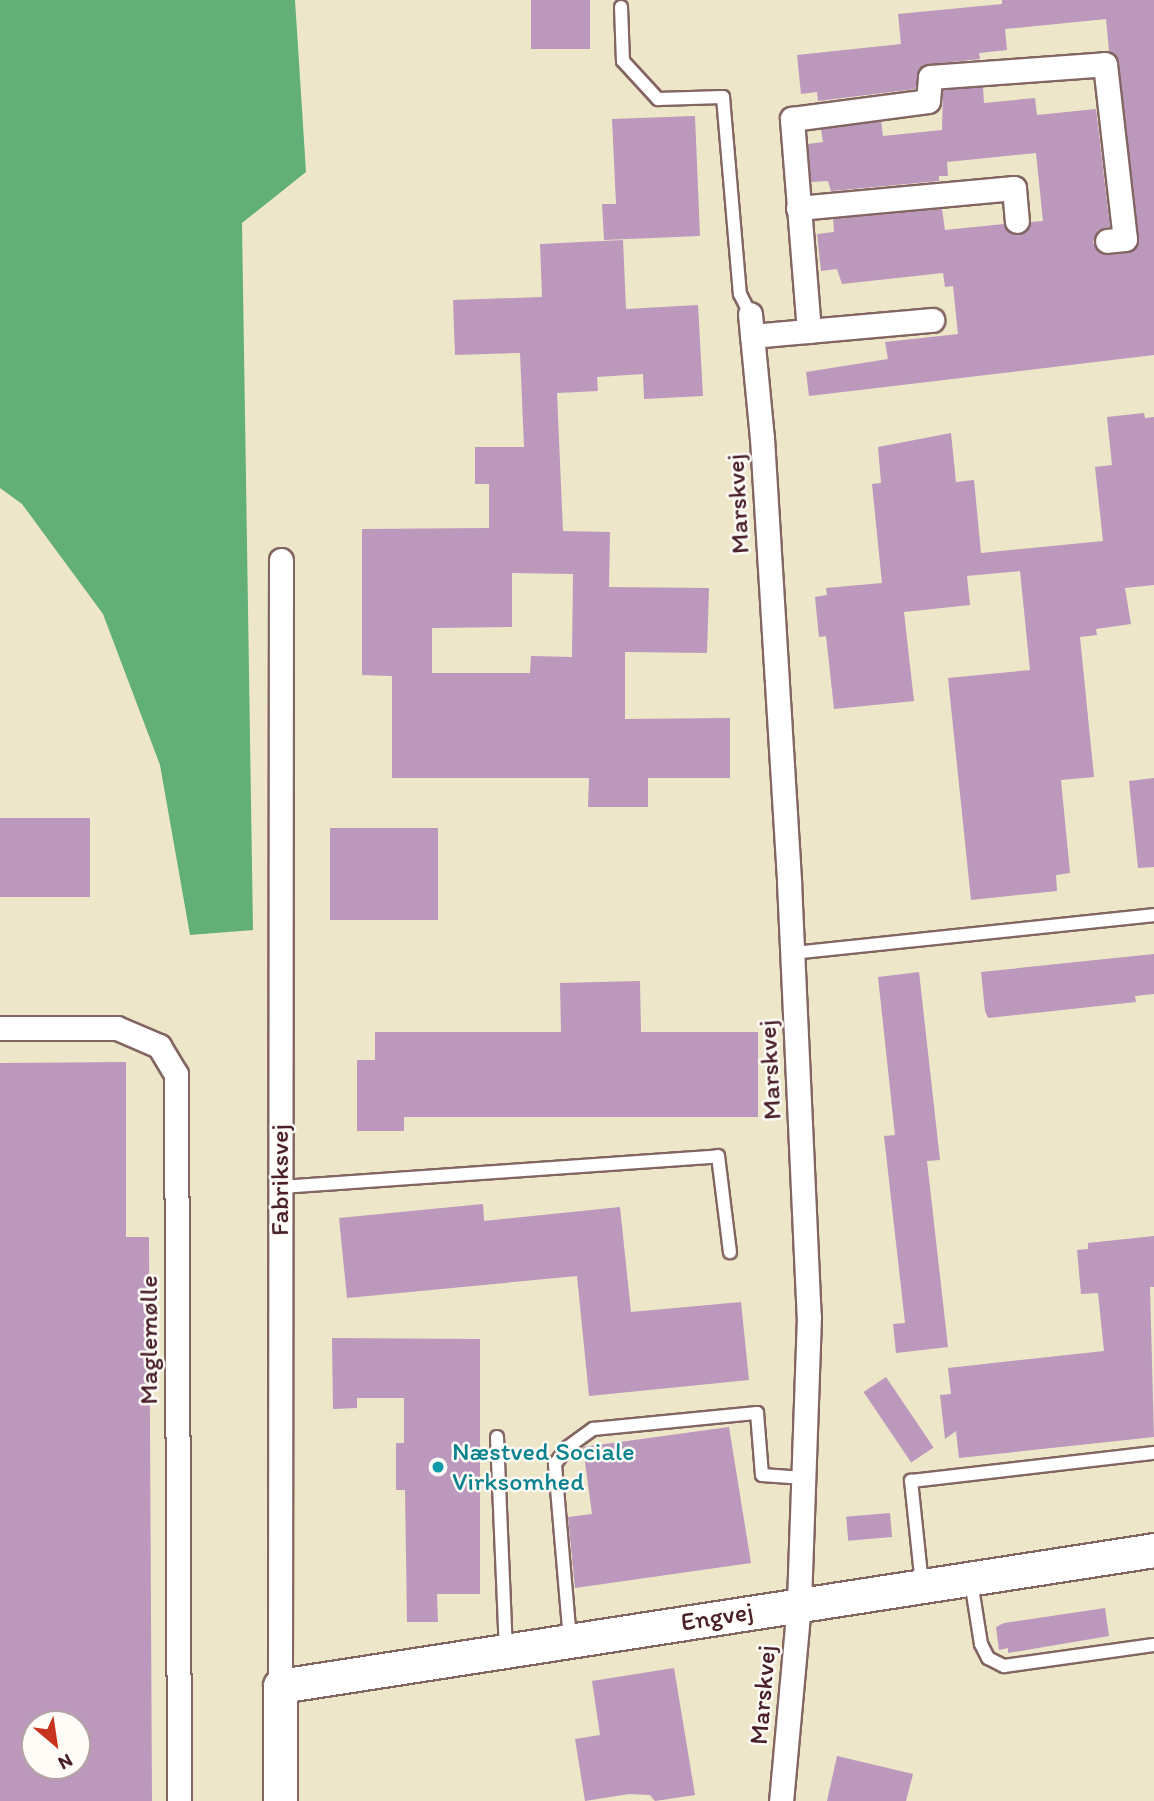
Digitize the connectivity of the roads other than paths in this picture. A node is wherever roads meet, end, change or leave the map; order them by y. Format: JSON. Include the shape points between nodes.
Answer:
{"nodes":[{"id":1,"x":621,"y":7,"type":"dead end"},
{"id":2,"x":799,"y":208,"type":"junction"},
{"id":3,"x":1017,"y":221,"type":"dead end"},
{"id":4,"x":1107,"y":241,"type":"dead end"},
{"id":5,"x":932,"y":320,"type":"dead end"},
{"id":6,"x":751,"y":325,"type":"junction"},
{"id":7,"x":809,"y":331,"type":"junction"},
{"id":8,"x":281,"y":560,"type":"dead end"},
{"id":9,"x":1154,"y":915,"type":"edge"},
{"id":10,"x":793,"y":953,"type":"junction"},
{"id":11,"x":0,"y":1028,"type":"edge"},
{"id":12,"x":280,"y":1187,"type":"junction"},
{"id":13,"x":730,"y":1252,"type":"dead end"},
{"id":14,"x":497,"y":1437,"type":"dead end"},
{"id":15,"x":1154,"y":1453,"type":"edge"},
{"id":16,"x":804,"y":1478,"type":"junction"},
{"id":17,"x":1154,"y":1550,"type":"edge"},
{"id":18,"x":970,"y":1578,"type":"junction"},
{"id":19,"x":922,"y":1585,"type":"junction"},
{"id":20,"x":799,"y":1604,"type":"junction"},
{"id":21,"x":570,"y":1640,"type":"junction"},
{"id":22,"x":1154,"y":1645,"type":"edge"},
{"id":23,"x":506,"y":1650,"type":"junction"},
{"id":24,"x":280,"y":1686,"type":"junction"},
{"id":25,"x":179,"y":1801,"type":"edge"},
{"id":26,"x":280,"y":1801,"type":"edge"},
{"id":27,"x":781,"y":1801,"type":"edge"}],
"edges":[{"from":1,"to":6,"type":"lane","via":[[622,61],[658,99],[723,97],[740,294]]},
{"from":2,"to":3,"type":"street","via":[[1014,188]]},
{"from":2,"to":4,"type":"street","via":[[792,120],[928,101],[930,77],[1105,64],[1125,239]]},
{"from":2,"to":7,"type":"street"},
{"from":5,"to":7,"type":"street"},
{"from":6,"to":7,"type":"street"},
{"from":6,"to":10,"type":"street","name":"Marskvej"},
{"from":8,"to":12,"type":"street","name":"Fabriksvej"},
{"from":9,"to":10,"type":"lane"},
{"from":10,"to":16,"type":"street","name":"Marskvej","via":[[809,1316]]},
{"from":11,"to":25,"type":"street","name":"Maglemølle","via":[[117,1028],[159,1046],[176,1074]]},
{"from":12,"to":13,"type":"lane","via":[[718,1156]]},
{"from":12,"to":24,"type":"street","name":"Fabriksvej"},
{"from":14,"to":23,"type":"lane"},
{"from":15,"to":19,"type":"lane","via":[[911,1481]]},
{"from":16,"to":20,"type":"street","name":"Marskvej"},
{"from":16,"to":21,"type":"lane","via":[[762,1475],[757,1413],[593,1429],[568,1447],[555,1464]]},
{"from":17,"to":18,"type":"street","name":"Engvej"},
{"from":18,"to":19,"type":"street","name":"Engvej"},
{"from":18,"to":22,"type":"lane","via":[[981,1644],[988,1658],[1004,1666]]},
{"from":19,"to":20,"type":"street","name":"Engvej"},
{"from":20,"to":21,"type":"street","name":"Engvej"},
{"from":20,"to":27,"type":"street","name":"Marskvej"},
{"from":21,"to":23,"type":"street","name":"Engvej"},
{"from":23,"to":24,"type":"street","name":"Engvej"},
{"from":24,"to":26,"type":"street","name":"Fabriksvej"}]}
